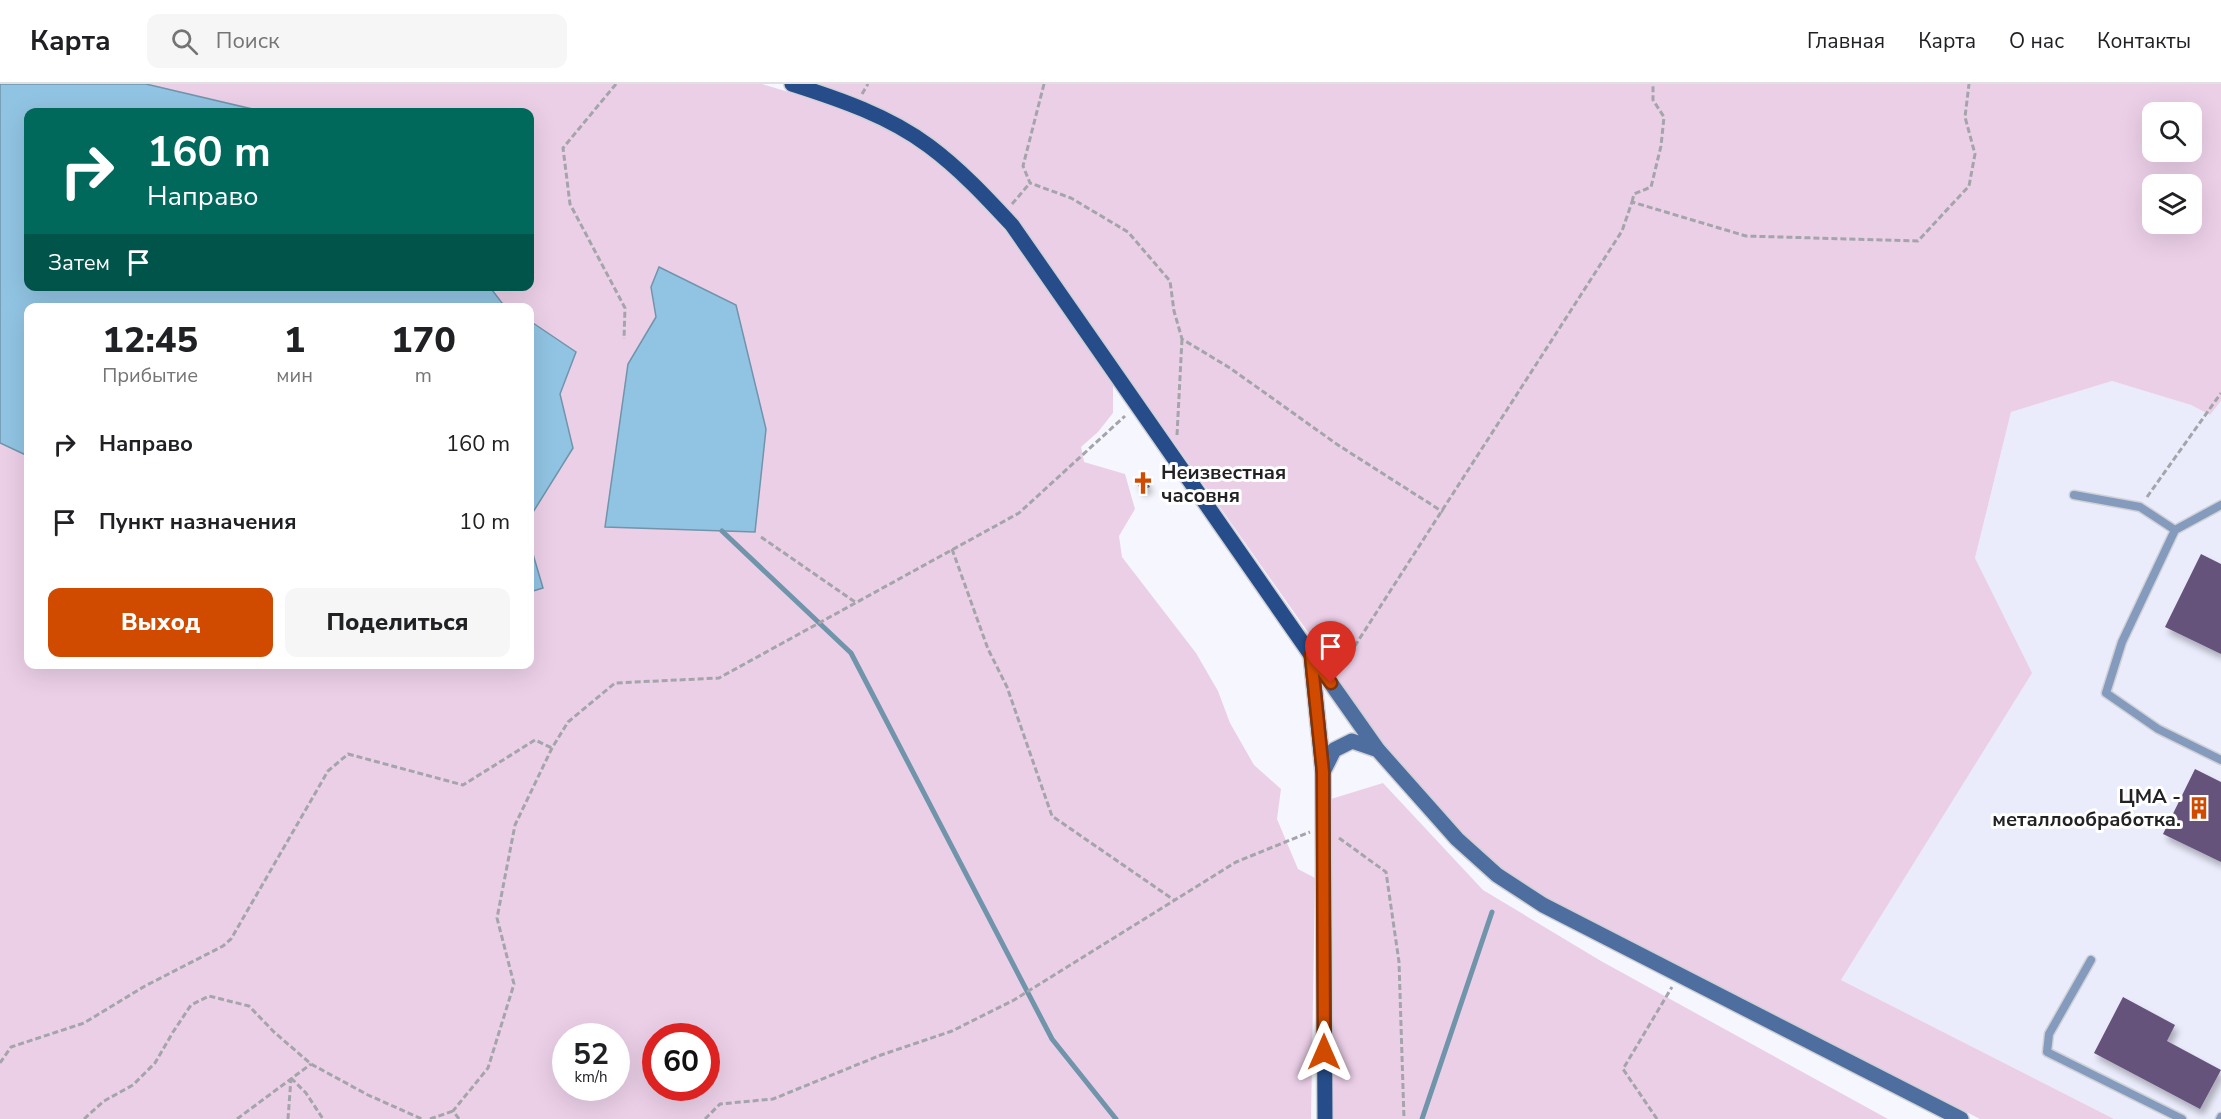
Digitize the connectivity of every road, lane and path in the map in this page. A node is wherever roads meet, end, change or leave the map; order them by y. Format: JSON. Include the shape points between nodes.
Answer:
{"nodes":[{"id":1,"x":616,"y":84,"type":"edge"},
{"id":2,"x":792,"y":84,"type":"edge"},
{"id":3,"x":1044,"y":84,"type":"edge"},
{"id":4,"x":1653,"y":84,"type":"edge"},
{"id":5,"x":1969,"y":84,"type":"edge"},
{"id":6,"x":1030,"y":183,"type":"junction"},
{"id":7,"x":1632,"y":202,"type":"junction"},
{"id":8,"x":1001,"y":213,"type":"junction"},
{"id":9,"x":624,"y":339,"type":"dead end"},
{"id":10,"x":1182,"y":339,"type":"junction"},
{"id":11,"x":2221,"y":393,"type":"edge"},
{"id":12,"x":1138,"y":405,"type":"junction"},
{"id":13,"x":1176,"y":460,"type":"junction"},
{"id":14,"x":2074,"y":495,"type":"dead end"},
{"id":15,"x":2221,"y":505,"type":"edge"},
{"id":16,"x":2140,"y":507,"type":"junction"},
{"id":17,"x":1443,"y":512,"type":"junction"},
{"id":18,"x":2175,"y":530,"type":"junction"},
{"id":19,"x":761,"y":537,"type":"dead end"},
{"id":20,"x":952,"y":549,"type":"junction"},
{"id":21,"x":855,"y":602,"type":"junction"},
{"id":22,"x":1311,"y":655,"type":"junction"},
{"id":23,"x":1331,"y":683,"type":"junction"},
{"id":24,"x":552,"y":748,"type":"junction"},
{"id":25,"x":1378,"y":750,"type":"junction"},
{"id":26,"x":2221,"y":760,"type":"edge"},
{"id":27,"x":1323,"y":772,"type":"junction"},
{"id":28,"x":1323,"y":827,"type":"junction"},
{"id":29,"x":1174,"y":900,"type":"junction"},
{"id":30,"x":2091,"y":960,"type":"dead end"},
{"id":31,"x":1679,"y":975,"type":"junction"},
{"id":32,"x":0,"y":1063,"type":"edge"},
{"id":33,"x":311,"y":1064,"type":"junction"},
{"id":34,"x":291,"y":1078,"type":"junction"},
{"id":35,"x":453,"y":1112,"type":"junction"},
{"id":36,"x":84,"y":1119,"type":"edge"},
{"id":37,"x":237,"y":1119,"type":"edge"},
{"id":38,"x":288,"y":1119,"type":"edge"},
{"id":39,"x":323,"y":1119,"type":"edge"},
{"id":40,"x":422,"y":1119,"type":"edge"},
{"id":41,"x":430,"y":1119,"type":"edge"},
{"id":42,"x":459,"y":1119,"type":"edge"},
{"id":43,"x":705,"y":1119,"type":"edge"},
{"id":44,"x":1325,"y":1119,"type":"edge"},
{"id":45,"x":1404,"y":1119,"type":"edge"},
{"id":46,"x":1657,"y":1119,"type":"edge"},
{"id":47,"x":1961,"y":1119,"type":"edge"},
{"id":48,"x":2182,"y":1119,"type":"edge"}],
"edges":[{"from":1,"to":9,"type":"path","via":[[563,148],[570,204],[625,308]]},
{"from":2,"to":8,"type":"main road","via":[[863,110],[929,145],[978,187]]},
{"from":3,"to":6,"type":"path","via":[[1023,166]]},
{"from":4,"to":7,"type":"path","via":[[1653,100],[1664,117],[1662,146],[1651,187],[1634,194]]},
{"from":5,"to":7,"type":"path","via":[[1965,117],[1975,154],[1969,186],[1918,241],[1746,236]]},
{"from":6,"to":8,"type":"path"},
{"from":6,"to":10,"type":"path","via":[[1071,198],[1128,232],[1170,281]]},
{"from":7,"to":17,"type":"path","via":[[1622,231]]},
{"from":8,"to":12,"type":"main road"},
{"from":10,"to":13,"type":"path"},
{"from":10,"to":17,"type":"path"},
{"from":11,"to":16,"type":"path"},
{"from":12,"to":13,"type":"main road"},
{"from":12,"to":20,"type":"path","via":[[1019,513]]},
{"from":13,"to":22,"type":"main road"},
{"from":14,"to":16,"type":"lane"},
{"from":15,"to":18,"type":"lane"},
{"from":16,"to":18,"type":"lane"},
{"from":17,"to":23,"type":"path"},
{"from":18,"to":26,"type":"lane","via":[[2122,642],[2106,693],[2158,729]]},
{"from":19,"to":21,"type":"path"},
{"from":20,"to":21,"type":"path"},
{"from":20,"to":29,"type":"path","via":[[988,649],[1007,687],[1052,816]]},
{"from":21,"to":24,"type":"path","via":[[719,678],[615,683],[568,722]]},
{"from":22,"to":23,"type":"main road"},
{"from":22,"to":27,"type":"main road"},
{"from":23,"to":25,"type":"main road"},
{"from":24,"to":32,"type":"path","via":[[535,740],[463,785],[348,754],[328,771],[231,939],[84,1023],[11,1047]]},
{"from":24,"to":35,"type":"path","via":[[515,825],[497,918],[514,984],[488,1068]]},
{"from":25,"to":27,"type":"main road","via":[[1352,741],[1334,750]]},
{"from":25,"to":31,"type":"main road","via":[[1457,838],[1497,875],[1543,905]]},
{"from":27,"to":28,"type":"main road"},
{"from":28,"to":29,"type":"path","via":[[1236,862]]},
{"from":28,"to":44,"type":"main road"},
{"from":28,"to":45,"type":"path","via":[[1386,872],[1399,962]]},
{"from":29,"to":43,"type":"path","via":[[1014,1000],[952,1031],[773,1099],[720,1104]]},
{"from":30,"to":48,"type":"lane","via":[[2049,1034],[2047,1052]]},
{"from":31,"to":46,"type":"path","via":[[1623,1069]]},
{"from":31,"to":47,"type":"main road"},
{"from":33,"to":34,"type":"path"},
{"from":33,"to":36,"type":"path","via":[[249,1006],[209,996],[191,1005],[155,1063],[133,1085],[104,1101]]},
{"from":33,"to":40,"type":"path"},
{"from":34,"to":37,"type":"path"},
{"from":34,"to":38,"type":"path"},
{"from":34,"to":39,"type":"path"},
{"from":35,"to":41,"type":"path"},
{"from":35,"to":42,"type":"path"}]}
